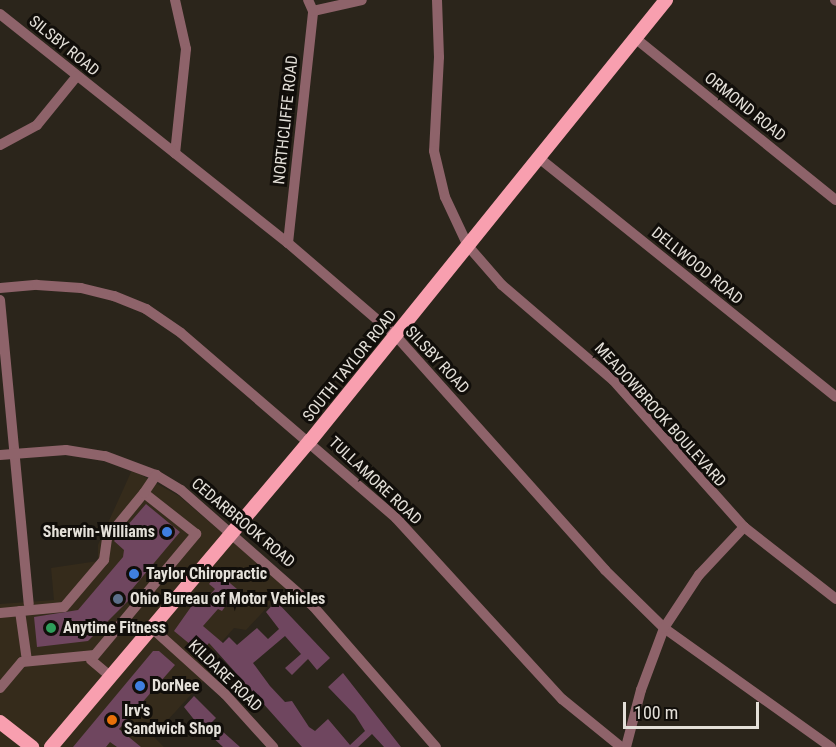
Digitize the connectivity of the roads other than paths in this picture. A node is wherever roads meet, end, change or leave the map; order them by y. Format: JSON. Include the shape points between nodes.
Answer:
{"nodes":[{"id":1,"x":175,"y":0,"type":"edge"},
{"id":2,"x":362,"y":0,"type":"edge"},
{"id":3,"x":437,"y":0,"type":"edge"},
{"id":4,"x":666,"y":0,"type":"edge"},
{"id":5,"x":310,"y":5,"type":"edge"},
{"id":6,"x":0,"y":14,"type":"edge"},
{"id":7,"x":635,"y":38,"type":"junction"},
{"id":8,"x":77,"y":76,"type":"junction"},
{"id":9,"x":0,"y":145,"type":"edge"},
{"id":10,"x":176,"y":153,"type":"junction"},
{"id":11,"x":539,"y":158,"type":"junction"},
{"id":12,"x":836,"y":200,"type":"edge"},
{"id":13,"x":288,"y":243,"type":"junction"},
{"id":14,"x":468,"y":246,"type":"junction"},
{"id":15,"x":0,"y":288,"type":"edge"},
{"id":16,"x":0,"y":300,"type":"edge"},
{"id":17,"x":396,"y":336,"type":"junction"},
{"id":18,"x":836,"y":397,"type":"edge"},
{"id":19,"x":310,"y":441,"type":"junction"},
{"id":20,"x":14,"y":454,"type":"junction"},
{"id":21,"x":0,"y":456,"type":"edge"},
{"id":22,"x":156,"y":474,"type":"junction"},
{"id":23,"x":144,"y":493,"type":"junction"},
{"id":24,"x":744,"y":527,"type":"junction"},
{"id":25,"x":233,"y":533,"type":"junction"},
{"id":26,"x":836,"y":599,"type":"edge"},
{"id":27,"x":29,"y":604,"type":"dead end"},
{"id":28,"x":20,"y":611,"type":"junction"},
{"id":29,"x":0,"y":613,"type":"edge"},
{"id":30,"x":153,"y":628,"type":"junction"},
{"id":31,"x":664,"y":628,"type":"junction"},
{"id":32,"x":91,"y":660,"type":"dead end"},
{"id":33,"x":27,"y":661,"type":"junction"},
{"id":34,"x":111,"y":677,"type":"junction"},
{"id":35,"x":0,"y":688,"type":"edge"},
{"id":36,"x":0,"y":722,"type":"edge"},
{"id":37,"x":32,"y":747,"type":"edge"},
{"id":38,"x":51,"y":747,"type":"edge"},
{"id":39,"x":273,"y":747,"type":"edge"},
{"id":40,"x":436,"y":747,"type":"edge"},
{"id":41,"x":621,"y":747,"type":"edge"},
{"id":42,"x":626,"y":747,"type":"edge"},
{"id":43,"x":831,"y":747,"type":"edge"}],
"edges":[{"from":1,"to":10,"type":"street","via":[[186,49]]},
{"from":2,"to":5,"type":"street"},
{"from":3,"to":14,"type":"street","name":"MEADOWBROOK BOULEVARD","via":[[439,57],[434,151],[444,197]]},
{"from":4,"to":7,"type":"main road","name":"SOUTH TAYLOR ROAD"},
{"from":5,"to":13,"type":"street","name":"NORTHCLIFFE ROAD"},
{"from":6,"to":8,"type":"street","name":"SILSBY ROAD"},
{"from":7,"to":11,"type":"main road","name":"SOUTH TAYLOR ROAD"},
{"from":7,"to":12,"type":"street","name":"ORMOND ROAD"},
{"from":8,"to":9,"type":"street","via":[[37,125]]},
{"from":8,"to":10,"type":"street","name":"SILSBY ROAD"},
{"from":10,"to":13,"type":"street","name":"SILSBY ROAD"},
{"from":11,"to":14,"type":"main road","name":"SOUTH TAYLOR ROAD"},
{"from":11,"to":18,"type":"street","name":"DELLWOOD ROAD"},
{"from":13,"to":17,"type":"street","name":"SILSBY ROAD"},
{"from":14,"to":17,"type":"main road","name":"SOUTH TAYLOR ROAD"},
{"from":14,"to":24,"type":"street","name":"MEADOWBROOK BOULEVARD","via":[[502,285],[598,365]]},
{"from":15,"to":19,"type":"street","name":"TULLAMORE ROAD","via":[[81,288],[146,309],[181,333]]},
{"from":16,"to":20,"type":"street"},
{"from":17,"to":19,"type":"main road","name":"SOUTH TAYLOR ROAD"},
{"from":17,"to":31,"type":"street","name":"SILSBY ROAD","via":[[605,570]]},
{"from":19,"to":25,"type":"main road","name":"SOUTH TAYLOR ROAD"},
{"from":19,"to":41,"type":"street","name":"TULLAMORE ROAD","via":[[396,518],[562,699]]},
{"from":20,"to":21,"type":"street","name":"CEDARBROOK ROAD"},
{"from":20,"to":22,"type":"street","name":"CEDARBROOK ROAD","via":[[66,450],[124,461]]},
{"from":20,"to":27,"type":"street"},
{"from":22,"to":23,"type":"street"},
{"from":22,"to":25,"type":"street","name":"CEDARBROOK ROAD"},
{"from":23,"to":28,"type":"street","via":[[107,538],[104,560],[64,607]]},
{"from":23,"to":33,"type":"street","via":[[196,534],[95,655]]},
{"from":24,"to":26,"type":"street","name":"MEADOWBROOK BOULEVARD"},
{"from":24,"to":31,"type":"street","via":[[699,575]]},
{"from":25,"to":30,"type":"main road","name":"SOUTH TAYLOR ROAD"},
{"from":25,"to":40,"type":"street","name":"CEDARBROOK ROAD","via":[[313,606]]},
{"from":28,"to":29,"type":"street"},
{"from":28,"to":33,"type":"street"},
{"from":30,"to":34,"type":"main road","name":"SOUTH TAYLOR ROAD"},
{"from":30,"to":39,"type":"street","name":"KILDARE ROAD","via":[[225,694]]},
{"from":31,"to":42,"type":"street","via":[[641,690]]},
{"from":31,"to":43,"type":"street","name":"SILSBY ROAD"},
{"from":32,"to":34,"type":"street"},
{"from":33,"to":35,"type":"street"},
{"from":34,"to":38,"type":"main road","name":"SOUTH TAYLOR ROAD"},
{"from":36,"to":37,"type":"main road"}]}
